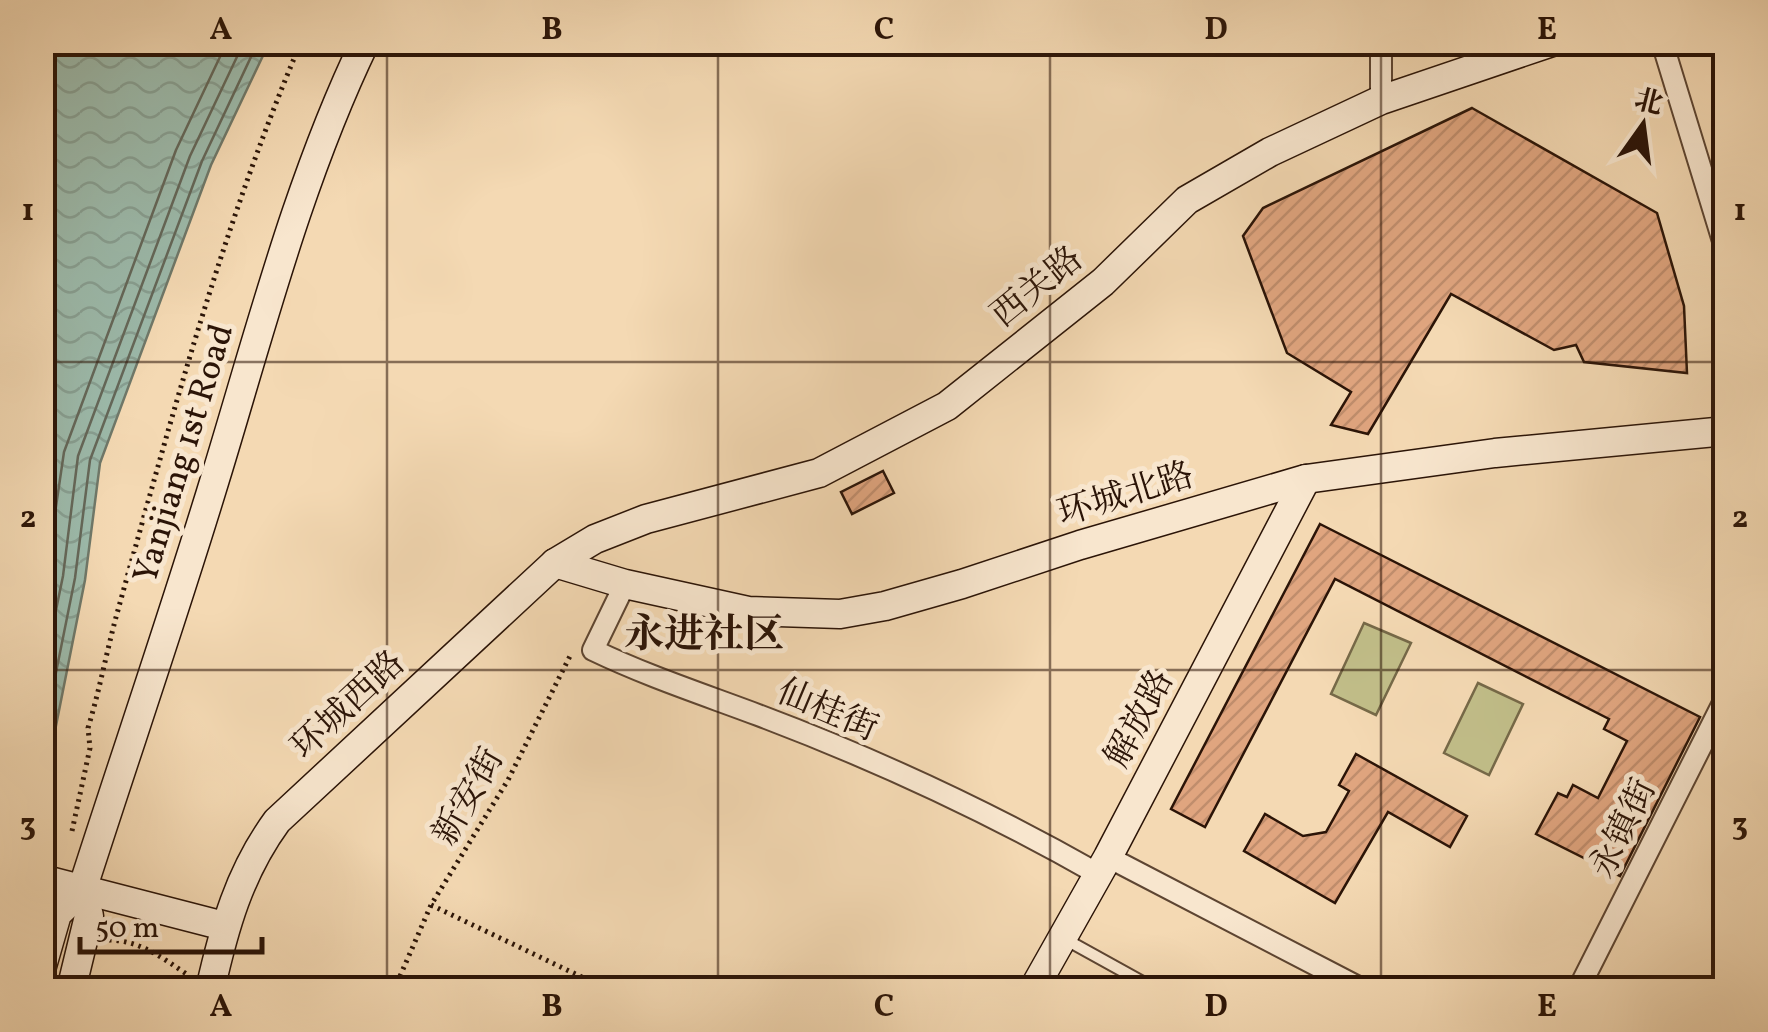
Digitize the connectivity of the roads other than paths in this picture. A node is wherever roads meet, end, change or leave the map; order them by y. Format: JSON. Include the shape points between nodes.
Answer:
{"nodes":[{"id":1,"x":366,"y":42,"type":"edge"},
{"id":2,"x":1381,"y":42,"type":"edge"},
{"id":3,"x":1552,"y":42,"type":"edge"},
{"id":4,"x":1662,"y":42,"type":"edge"},
{"id":5,"x":1381,"y":100,"type":"junction"},
{"id":6,"x":1726,"y":251,"type":"edge"},
{"id":7,"x":1726,"y":431,"type":"edge"},
{"id":8,"x":1306,"y":479,"type":"junction"},
{"id":9,"x":555,"y":563,"type":"junction"},
{"id":10,"x":626,"y":584,"type":"junction"},
{"id":11,"x":1726,"y":697,"type":"edge"},
{"id":12,"x":1103,"y":866,"type":"junction"},
{"id":13,"x":46,"y":879,"type":"edge"},
{"id":14,"x":82,"y":890,"type":"junction"},
{"id":15,"x":224,"y":926,"type":"junction"},
{"id":16,"x":1062,"y":938,"type":"junction"},
{"id":17,"x":42,"y":966,"type":"edge"},
{"id":18,"x":203,"y":985,"type":"edge"},
{"id":19,"x":70,"y":990,"type":"edge"},
{"id":20,"x":1033,"y":990,"type":"edge"},
{"id":21,"x":1157,"y":990,"type":"edge"},
{"id":22,"x":1364,"y":990,"type":"edge"},
{"id":23,"x":1578,"y":990,"type":"edge"}],
"edges":[{"from":1,"to":14,"type":"street","name":"Yanjiang 1st Road","via":[[278,268]]},
{"from":2,"to":5,"type":"street"},
{"from":3,"to":5,"type":"street","name":"西关路"},
{"from":4,"to":6,"type":"street"},
{"from":5,"to":9,"type":"street","name":"西关路","via":[[1188,200],[1102,282],[948,406],[819,473],[646,519]]},
{"from":7,"to":8,"type":"street","name":"环城北路","via":[[1494,452]]},
{"from":8,"to":10,"type":"street","name":"环城北路","via":[[962,584],[840,614],[748,611]]},
{"from":8,"to":12,"type":"street","name":"解放路"},
{"from":9,"to":10,"type":"street","name":"环城北路"},
{"from":9,"to":15,"type":"street","name":"环城西路","via":[[277,821],[248,864]]},
{"from":10,"to":12,"type":"street","name":"仙桂街","via":[[593,650]]},
{"from":11,"to":23,"type":"street","name":"永镇街"},
{"from":12,"to":16,"type":"street","name":"解放路"},
{"from":12,"to":22,"type":"street","name":"仙桂街"},
{"from":13,"to":14,"type":"street"},
{"from":14,"to":15,"type":"street"},
{"from":14,"to":17,"type":"street","via":[[57,914]]},
{"from":14,"to":19,"type":"street","via":[[89,916]]},
{"from":15,"to":18,"type":"street","name":"环城西路"},
{"from":16,"to":20,"type":"street","name":"解放路"},
{"from":16,"to":21,"type":"lane"}]}
